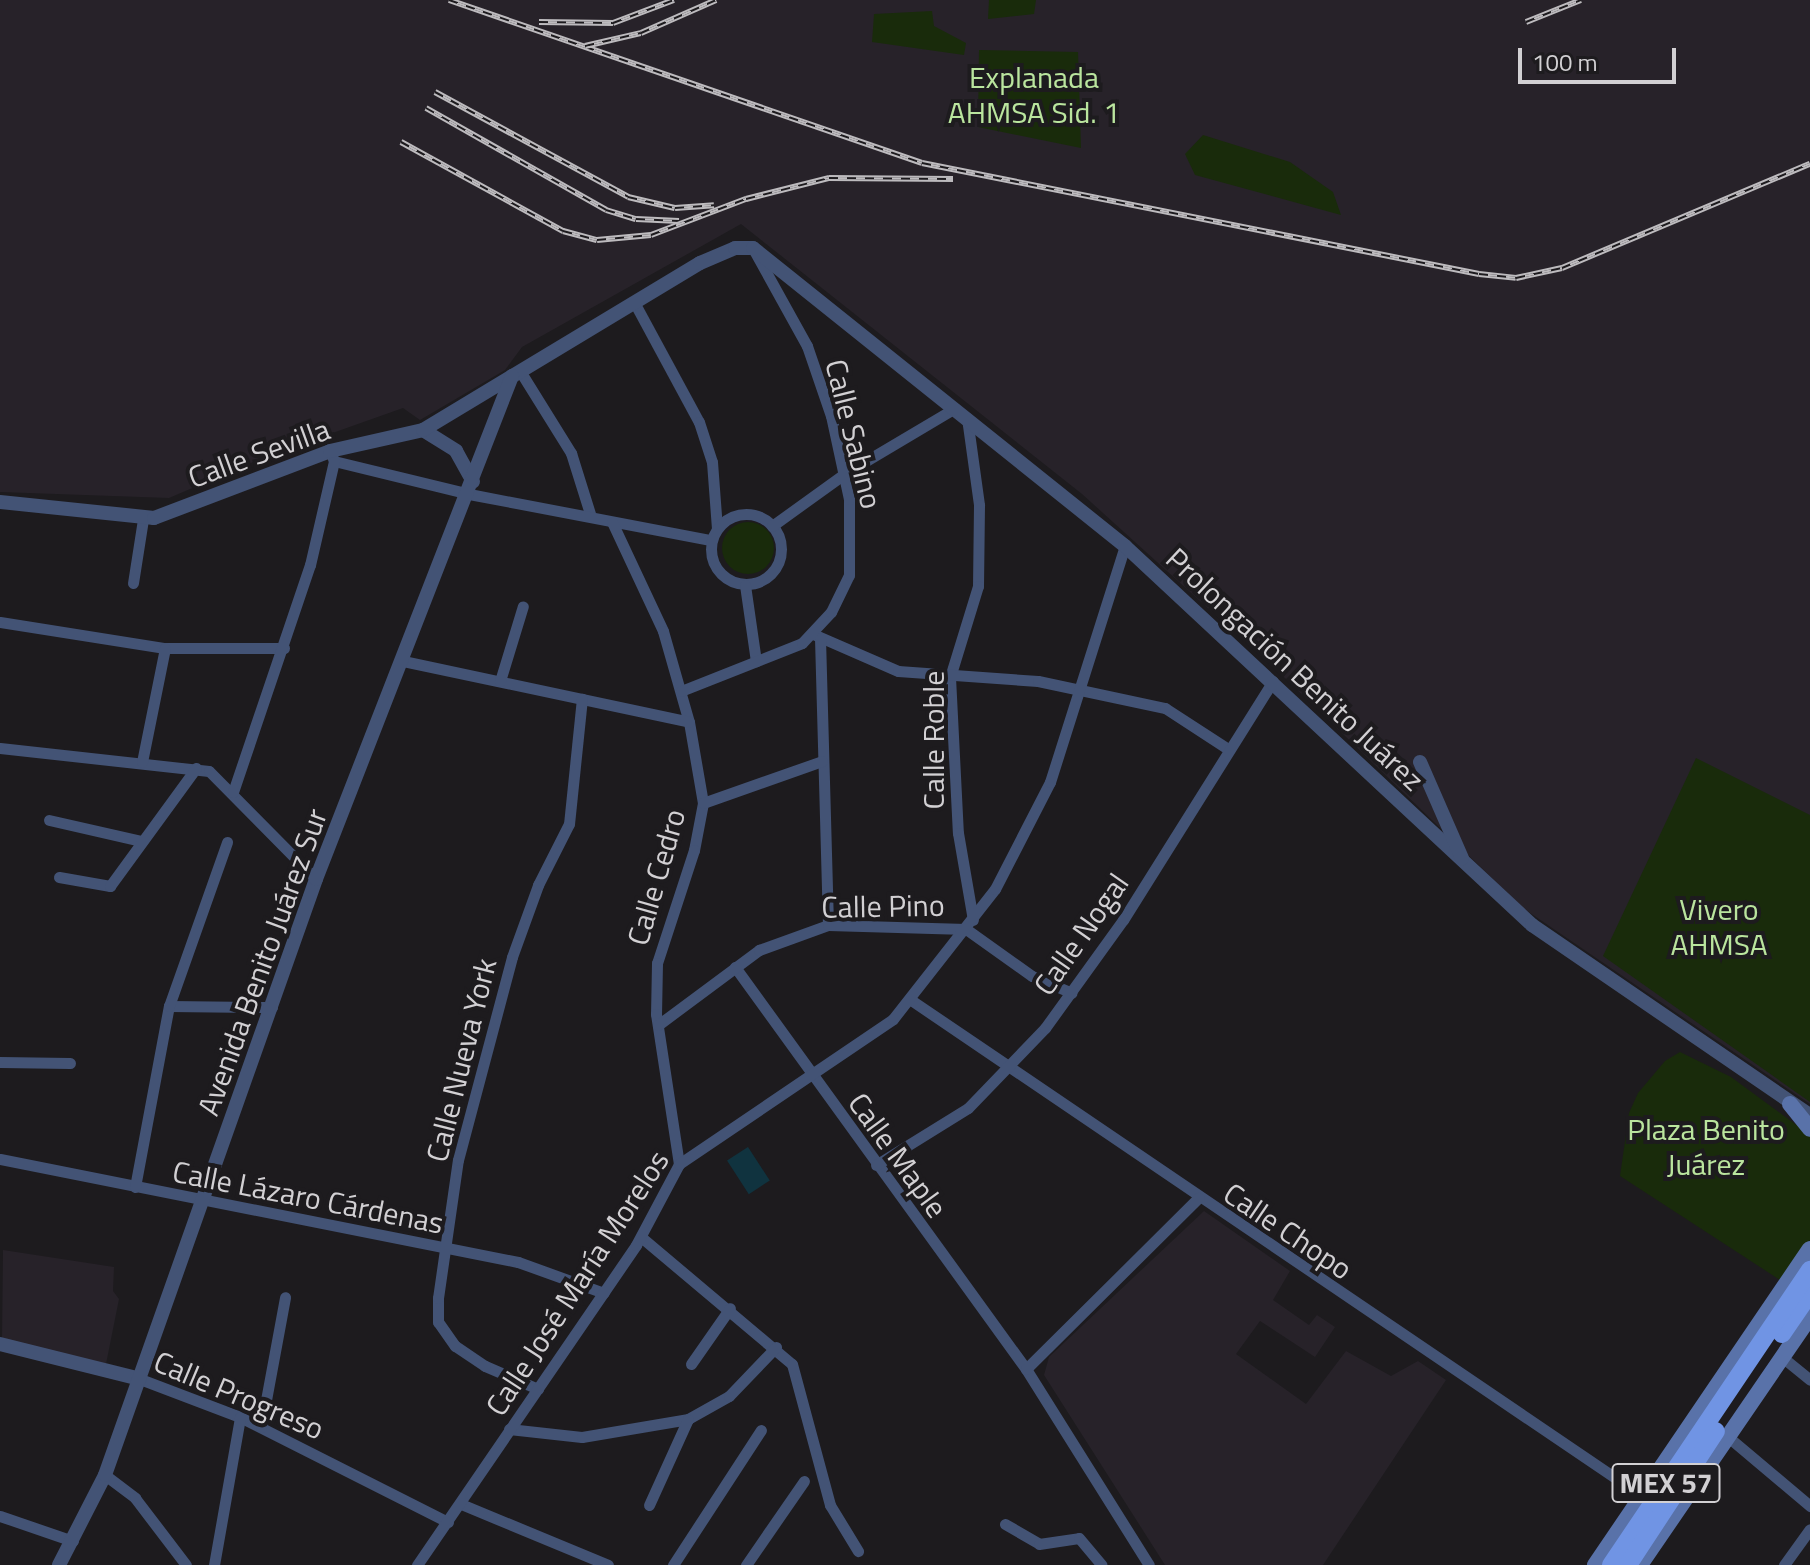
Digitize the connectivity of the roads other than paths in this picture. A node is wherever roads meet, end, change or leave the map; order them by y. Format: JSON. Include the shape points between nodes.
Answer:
{"nodes":[{"id":1,"x":753,"y":248,"type":"junction"},
{"id":2,"x":634,"y":302,"type":"junction"},
{"id":3,"x":516,"y":373,"type":"junction"},
{"id":4,"x":961,"y":413,"type":"junction"},
{"id":5,"x":423,"y":430,"type":"junction"},
{"id":6,"x":332,"y":456,"type":"junction"},
{"id":7,"x":844,"y":474,"type":"junction"},
{"id":8,"x":471,"y":488,"type":"junction"},
{"id":9,"x":0,"y":502,"type":"edge"},
{"id":10,"x":591,"y":517,"type":"junction"},
{"id":11,"x":143,"y":519,"type":"junction"},
{"id":12,"x":612,"y":522,"type":"junction"},
{"id":13,"x":772,"y":526,"type":"junction"},
{"id":14,"x":717,"y":528,"type":"junction"},
{"id":15,"x":711,"y":540,"type":"junction"},
{"id":16,"x":1125,"y":546,"type":"junction"},
{"id":17,"x":133,"y":583,"type":"dead end"},
{"id":18,"x":745,"y":585,"type":"junction"},
{"id":19,"x":523,"y":606,"type":"dead end"},
{"id":20,"x":0,"y":622,"type":"edge"},
{"id":21,"x":816,"y":636,"type":"junction"},
{"id":22,"x":165,"y":648,"type":"junction"},
{"id":23,"x":284,"y":648,"type":"junction"},
{"id":24,"x":403,"y":661,"type":"junction"},
{"id":25,"x":756,"y":661,"type":"junction"},
{"id":26,"x":950,"y":677,"type":"junction"},
{"id":27,"x":500,"y":681,"type":"junction"},
{"id":28,"x":1273,"y":681,"type":"junction"},
{"id":29,"x":1082,"y":689,"type":"junction"},
{"id":30,"x":681,"y":691,"type":"junction"},
{"id":31,"x":582,"y":699,"type":"junction"},
{"id":32,"x":689,"y":722,"type":"junction"},
{"id":33,"x":0,"y":748,"type":"edge"},
{"id":34,"x":1228,"y":749,"type":"junction"},
{"id":35,"x":822,"y":761,"type":"junction"},
{"id":36,"x":142,"y":762,"type":"junction"},
{"id":37,"x":1420,"y":762,"type":"dead end"},
{"id":38,"x":196,"y":768,"type":"junction"},
{"id":39,"x":233,"y":792,"type":"junction"},
{"id":40,"x":703,"y":803,"type":"junction"},
{"id":41,"x":49,"y":820,"type":"dead end"},
{"id":42,"x":141,"y":841,"type":"junction"},
{"id":43,"x":227,"y":842,"type":"dead end"},
{"id":44,"x":1465,"y":866,"type":"junction"},
{"id":45,"x":59,"y":877,"type":"dead end"},
{"id":46,"x":316,"y":879,"type":"junction"},
{"id":47,"x":828,"y":925,"type":"junction"},
{"id":48,"x":970,"y":925,"type":"junction"},
{"id":49,"x":735,"y":967,"type":"junction"},
{"id":50,"x":1072,"y":993,"type":"junction"},
{"id":51,"x":911,"y":1000,"type":"junction"},
{"id":52,"x":169,"y":1006,"type":"junction"},
{"id":53,"x":272,"y":1007,"type":"junction"},
{"id":54,"x":658,"y":1025,"type":"junction"},
{"id":55,"x":0,"y":1062,"type":"edge"},
{"id":56,"x":70,"y":1063,"type":"dead end"},
{"id":57,"x":1011,"y":1068,"type":"junction"},
{"id":58,"x":809,"y":1074,"type":"junction"},
{"id":59,"x":1786,"y":1100,"type":"junction"},
{"id":60,"x":1810,"y":1112,"type":"edge"},
{"id":61,"x":1810,"y":1129,"type":"edge"},
{"id":62,"x":0,"y":1159,"type":"edge"},
{"id":63,"x":679,"y":1164,"type":"junction"},
{"id":64,"x":876,"y":1165,"type":"junction"},
{"id":65,"x":135,"y":1187,"type":"junction"},
{"id":66,"x":1198,"y":1198,"type":"junction"},
{"id":67,"x":206,"y":1202,"type":"junction"},
{"id":68,"x":641,"y":1237,"type":"junction"},
{"id":69,"x":445,"y":1249,"type":"junction"},
{"id":70,"x":1810,"y":1249,"type":"edge"},
{"id":71,"x":1810,"y":1270,"type":"edge"},
{"id":72,"x":604,"y":1293,"type":"junction"},
{"id":73,"x":1810,"y":1293,"type":"edge"},
{"id":74,"x":285,"y":1297,"type":"dead end"},
{"id":75,"x":730,"y":1308,"type":"junction"},
{"id":76,"x":1810,"y":1317,"type":"edge"},
{"id":77,"x":0,"y":1344,"type":"edge"},
{"id":78,"x":776,"y":1347,"type":"junction"},
{"id":79,"x":1782,"y":1357,"type":"junction"},
{"id":80,"x":691,"y":1364,"type":"dead end"},
{"id":81,"x":1026,"y":1369,"type":"junction"},
{"id":82,"x":140,"y":1379,"type":"junction"},
{"id":83,"x":1810,"y":1380,"type":"edge"},
{"id":84,"x":538,"y":1389,"type":"junction"},
{"id":85,"x":1725,"y":1406,"type":"junction"},
{"id":86,"x":240,"y":1417,"type":"junction"},
{"id":87,"x":688,"y":1419,"type":"junction"},
{"id":88,"x":261,"y":1427,"type":"junction"},
{"id":89,"x":509,"y":1429,"type":"junction"},
{"id":90,"x":761,"y":1430,"type":"dead end"},
{"id":91,"x":1727,"y":1436,"type":"junction"},
{"id":92,"x":105,"y":1475,"type":"junction"},
{"id":93,"x":804,"y":1481,"type":"dead end"},
{"id":94,"x":1642,"y":1496,"type":"junction"},
{"id":95,"x":461,"y":1504,"type":"junction"},
{"id":96,"x":649,"y":1505,"type":"dead end"},
{"id":97,"x":1810,"y":1506,"type":"edge"},
{"id":98,"x":0,"y":1516,"type":"edge"},
{"id":99,"x":448,"y":1522,"type":"junction"},
{"id":100,"x":1005,"y":1524,"type":"dead end"},
{"id":101,"x":1810,"y":1529,"type":"edge"},
{"id":102,"x":73,"y":1541,"type":"junction"},
{"id":103,"x":858,"y":1551,"type":"dead end"},
{"id":104,"x":1641,"y":1564,"type":"edge"},
{"id":105,"x":59,"y":1565,"type":"edge"},
{"id":106,"x":186,"y":1565,"type":"edge"},
{"id":107,"x":214,"y":1565,"type":"edge"},
{"id":108,"x":417,"y":1565,"type":"edge"},
{"id":109,"x":608,"y":1565,"type":"edge"},
{"id":110,"x":673,"y":1565,"type":"edge"},
{"id":111,"x":746,"y":1565,"type":"edge"},
{"id":112,"x":1102,"y":1565,"type":"edge"},
{"id":113,"x":1149,"y":1565,"type":"edge"},
{"id":114,"x":1595,"y":1565,"type":"edge"},
{"id":115,"x":1611,"y":1565,"type":"edge"},
{"id":116,"x":1784,"y":1565,"type":"edge"}],
"edges":[{"from":1,"to":2,"type":"street","via":[[717,254]]},
{"from":1,"to":4,"type":"street","name":"Prolongación Benito Juárez"},
{"from":1,"to":7,"type":"street","name":"Calle Sabino","via":[[807,346]]},
{"from":2,"to":3,"type":"street"},
{"from":2,"to":14,"type":"street","via":[[699,422],[712,462]]},
{"from":3,"to":5,"type":"street","name":"Calle Sevilla"},
{"from":3,"to":8,"type":"street","name":"Avenida Benito Juárez Sur"},
{"from":3,"to":10,"type":"street","via":[[571,453]]},
{"from":4,"to":7,"type":"street"},
{"from":4,"to":16,"type":"street","name":"Prolongación Benito Juárez"},
{"from":4,"to":26,"type":"street","name":"Calle Roble","via":[[979,505],[978,586]]},
{"from":5,"to":6,"type":"street","name":"Calle Sevilla"},
{"from":5,"to":8,"type":"street","via":[[456,451]]},
{"from":6,"to":8,"type":"street"},
{"from":6,"to":11,"type":"street","name":"Calle Sevilla"},
{"from":6,"to":23,"type":"street"},
{"from":7,"to":13,"type":"street"},
{"from":7,"to":21,"type":"street","name":"Calle Sabino","via":[[852,529],[849,575]]},
{"from":8,"to":10,"type":"street"},
{"from":8,"to":24,"type":"street","name":"Avenida Benito Juárez Sur"},
{"from":9,"to":11,"type":"street","name":"Calle Sevilla"},
{"from":10,"to":12,"type":"street"},
{"from":11,"to":17,"type":"street"},
{"from":12,"to":15,"type":"street"},
{"from":12,"to":30,"type":"street","name":"Calle Cedro","via":[[644,583]]},
{"from":13,"to":14,"type":"street","via":[[741,514]]},
{"from":13,"to":18,"type":"street","via":[[781,545],[780,559],[763,581]]},
{"from":14,"to":15,"type":"street"},
{"from":15,"to":18,"type":"street","via":[[714,565],[732,582]]},
{"from":16,"to":28,"type":"street","name":"Prolongación Benito Juárez"},
{"from":16,"to":29,"type":"street","name":"Calle José María Morelos"},
{"from":18,"to":25,"type":"street"},
{"from":19,"to":27,"type":"street"},
{"from":20,"to":22,"type":"street"},
{"from":21,"to":25,"type":"street"},
{"from":21,"to":26,"type":"street","via":[[898,671]]},
{"from":21,"to":35,"type":"street"},
{"from":22,"to":23,"type":"street"},
{"from":22,"to":36,"type":"street"},
{"from":23,"to":39,"type":"street"},
{"from":24,"to":27,"type":"street"},
{"from":24,"to":46,"type":"street","name":"Avenida Benito Juárez Sur"},
{"from":25,"to":30,"type":"street"},
{"from":26,"to":29,"type":"street","via":[[1009,678]]},
{"from":26,"to":48,"type":"street","name":"Calle Roble","via":[[958,833]]},
{"from":27,"to":31,"type":"street"},
{"from":28,"to":34,"type":"street","name":"Calle Nogal"},
{"from":28,"to":44,"type":"street","name":"Prolongación Benito Juárez"},
{"from":29,"to":34,"type":"street","via":[[1165,708]]},
{"from":29,"to":48,"type":"street","name":"Calle José María Morelos","via":[[1021,846]]},
{"from":30,"to":32,"type":"street","name":"Calle Cedro"},
{"from":31,"to":32,"type":"street"},
{"from":31,"to":69,"type":"street","name":"Calle Nueva York","via":[[569,824],[538,885],[512,957],[464,1130]]},
{"from":32,"to":40,"type":"street","name":"Calle Cedro"},
{"from":33,"to":36,"type":"street"},
{"from":34,"to":50,"type":"street","name":"Calle Nogal"},
{"from":35,"to":40,"type":"street"},
{"from":35,"to":47,"type":"street"},
{"from":36,"to":38,"type":"street"},
{"from":37,"to":44,"type":"street"},
{"from":38,"to":39,"type":"street","via":[[215,774]]},
{"from":38,"to":42,"type":"street"},
{"from":39,"to":46,"type":"street"},
{"from":40,"to":54,"type":"street","name":"Calle Cedro","via":[[694,850],[659,953]]},
{"from":41,"to":42,"type":"street"},
{"from":42,"to":45,"type":"street","via":[[110,886]]},
{"from":43,"to":52,"type":"street"},
{"from":44,"to":59,"type":"street","name":"Prolongación Benito Juárez","via":[[1556,944]]},
{"from":46,"to":53,"type":"street","name":"Avenida Benito Juárez Sur"},
{"from":47,"to":48,"type":"street","name":"Calle Pino"},
{"from":47,"to":49,"type":"street","name":"Calle Pino","via":[[780,940]]},
{"from":48,"to":50,"type":"street","name":"Calle Pino","via":[[1032,976]]},
{"from":48,"to":51,"type":"street","name":"Calle José María Morelos"},
{"from":49,"to":54,"type":"street","name":"Calle Pino"},
{"from":49,"to":58,"type":"street","name":"Calle Maple"},
{"from":50,"to":57,"type":"street","name":"Calle Nogal"},
{"from":51,"to":57,"type":"street","name":"Calle Chopo"},
{"from":51,"to":58,"type":"street","name":"Calle José María Morelos","via":[[887,1024]]},
{"from":52,"to":53,"type":"street"},
{"from":52,"to":65,"type":"street"},
{"from":53,"to":67,"type":"street","name":"Avenida Benito Juárez Sur"},
{"from":54,"to":63,"type":"street","name":"Calle Cedro"},
{"from":55,"to":56,"type":"street"},
{"from":57,"to":64,"type":"street","name":"Calle Nogal","via":[[968,1108]]},
{"from":57,"to":66,"type":"street","name":"Calle Chopo"},
{"from":58,"to":63,"type":"street","name":"Calle José María Morelos"},
{"from":58,"to":64,"type":"street","name":"Calle Maple"},
{"from":59,"to":60,"type":"main road"},
{"from":59,"to":61,"type":"main road"},
{"from":62,"to":65,"type":"street","name":"Calle Lázaro Cárdenas"},
{"from":63,"to":68,"type":"street","name":"Calle José María Morelos"},
{"from":64,"to":81,"type":"street","name":"Calle Maple"},
{"from":65,"to":67,"type":"street","name":"Calle Lázaro Cárdenas"},
{"from":66,"to":81,"type":"street"},
{"from":66,"to":94,"type":"street","name":"Calle Chopo"},
{"from":67,"to":69,"type":"street","name":"Calle Lázaro Cárdenas"},
{"from":67,"to":82,"type":"street","name":"Avenida Benito Juárez Sur"},
{"from":68,"to":72,"type":"street","name":"Calle José María Morelos"},
{"from":68,"to":75,"type":"street"},
{"from":69,"to":72,"type":"street","name":"Calle Lázaro Cárdenas","via":[[518,1262]]},
{"from":69,"to":84,"type":"street","name":"Calle Nueva York","via":[[437,1313],[443,1332],[468,1357]]},
{"from":70,"to":94,"type":"main road"},
{"from":71,"to":85,"type":"highway","number":"MEX 57"},
{"from":72,"to":84,"type":"street","name":"Calle José María Morelos"},
{"from":73,"to":85,"type":"highway","number":"MEX 57"},
{"from":74,"to":88,"type":"street"},
{"from":75,"to":78,"type":"street"},
{"from":75,"to":80,"type":"street"},
{"from":76,"to":79,"type":"main road"},
{"from":77,"to":82,"type":"street","name":"Calle Progreso"},
{"from":78,"to":87,"type":"street","via":[[729,1396]]},
{"from":78,"to":103,"type":"street","via":[[795,1371],[834,1515]]},
{"from":79,"to":83,"type":"street"},
{"from":79,"to":91,"type":"main road"},
{"from":81,"to":113,"type":"street","name":"Calle Maple"},
{"from":82,"to":86,"type":"street","name":"Calle Progreso"},
{"from":82,"to":92,"type":"street","name":"Avenida Benito Juárez Sur"},
{"from":84,"to":89,"type":"street","name":"Calle José María Morelos"},
{"from":85,"to":104,"type":"highway","number":"MEX 57"},
{"from":85,"to":115,"type":"highway","number":"MEX 57"},
{"from":86,"to":88,"type":"street","name":"Calle Progreso"},
{"from":86,"to":107,"type":"street"},
{"from":87,"to":89,"type":"street","via":[[582,1437]]},
{"from":87,"to":96,"type":"street"},
{"from":88,"to":99,"type":"street","name":"Calle Progreso"},
{"from":89,"to":95,"type":"street","name":"Calle José María Morelos"},
{"from":90,"to":110,"type":"street"},
{"from":91,"to":97,"type":"street"},
{"from":91,"to":104,"type":"main road"},
{"from":92,"to":102,"type":"street","name":"Avenida Benito Juárez Sur"},
{"from":92,"to":106,"type":"street","via":[[135,1498]]},
{"from":93,"to":111,"type":"street"},
{"from":94,"to":114,"type":"main road"},
{"from":95,"to":99,"type":"street","name":"Calle José María Morelos"},
{"from":95,"to":109,"type":"street"},
{"from":98,"to":102,"type":"street"},
{"from":99,"to":108,"type":"street","name":"Calle José María Morelos"},
{"from":100,"to":112,"type":"street","via":[[1039,1544],[1079,1538]]},
{"from":101,"to":116,"type":"street"},
{"from":102,"to":105,"type":"street","name":"Avenida Benito Juárez Sur"}]}
